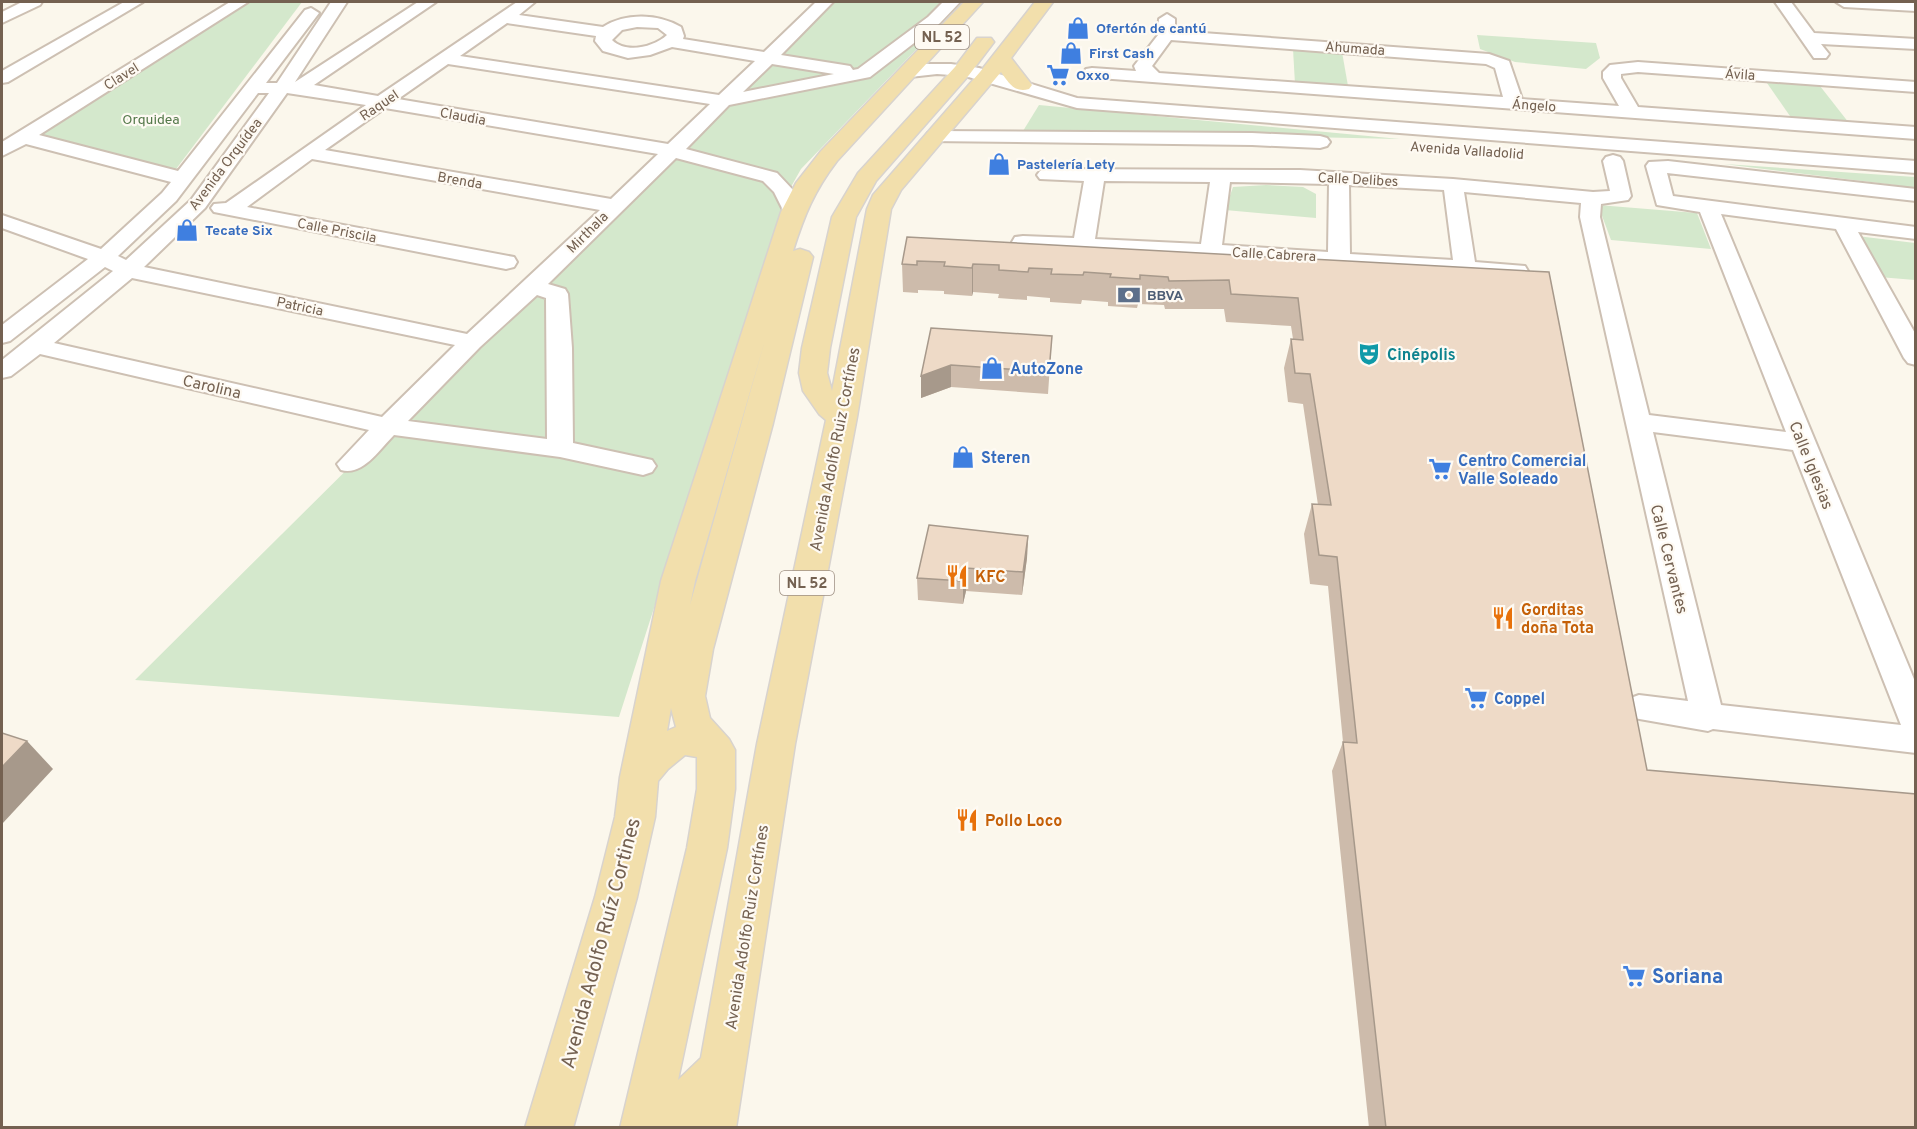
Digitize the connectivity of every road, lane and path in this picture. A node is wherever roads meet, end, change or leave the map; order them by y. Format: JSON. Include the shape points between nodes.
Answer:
{"nodes":[{"id":1,"x":34,"y":2,"type":"edge"},
{"id":2,"x":135,"y":2,"type":"edge"},
{"id":3,"x":240,"y":2,"type":"edge"},
{"id":4,"x":319,"y":2,"type":"edge"},
{"id":5,"x":339,"y":2,"type":"edge"},
{"id":6,"x":428,"y":2,"type":"edge"},
{"id":7,"x":527,"y":2,"type":"edge"},
{"id":8,"x":825,"y":2,"type":"edge"},
{"id":9,"x":952,"y":2,"type":"edge"},
{"id":10,"x":974,"y":2,"type":"edge"},
{"id":11,"x":981,"y":2,"type":"edge"},
{"id":12,"x":988,"y":2,"type":"edge"},
{"id":13,"x":1018,"y":2,"type":"edge"},
{"id":14,"x":1044,"y":2,"type":"edge"},
{"id":15,"x":1783,"y":2,"type":"edge"},
{"id":16,"x":1844,"y":2,"type":"edge"},
{"id":17,"x":1916,"y":6,"type":"edge"},
{"id":18,"x":2,"y":18,"type":"edge"},
{"id":19,"x":505,"y":18,"type":"junction"},
{"id":20,"x":607,"y":33,"type":"junction"},
{"id":21,"x":1809,"y":38,"type":"junction"},
{"id":22,"x":672,"y":42,"type":"junction"},
{"id":23,"x":1916,"y":44,"type":"edge"},
{"id":24,"x":766,"y":57,"type":"junction"},
{"id":25,"x":446,"y":59,"type":"junction"},
{"id":26,"x":983,"y":68,"type":"junction"},
{"id":27,"x":918,"y":70,"type":"junction"},
{"id":28,"x":864,"y":73,"type":"junction"},
{"id":29,"x":1092,"y":73,"type":"dead end"},
{"id":30,"x":1153,"y":76,"type":"junction"},
{"id":31,"x":2,"y":78,"type":"edge"},
{"id":32,"x":1839,"y":81,"type":"junction"},
{"id":33,"x":1916,"y":87,"type":"edge"},
{"id":34,"x":254,"y":88,"type":"junction"},
{"id":35,"x":291,"y":88,"type":"junction"},
{"id":36,"x":1306,"y":89,"type":"junction"},
{"id":37,"x":1342,"y":92,"type":"junction"},
{"id":38,"x":724,"y":101,"type":"junction"},
{"id":39,"x":1028,"y":101,"type":"junction"},
{"id":40,"x":383,"y":102,"type":"junction"},
{"id":41,"x":1514,"y":104,"type":"junction"},
{"id":42,"x":1632,"y":112,"type":"junction"},
{"id":43,"x":1310,"y":122,"type":"junction"},
{"id":44,"x":1811,"y":126,"type":"junction"},
{"id":45,"x":1845,"y":128,"type":"junction"},
{"id":46,"x":1916,"y":133,"type":"edge"},
{"id":47,"x":1342,"y":134,"type":"junction"},
{"id":48,"x":23,"y":136,"type":"junction"},
{"id":49,"x":935,"y":137,"type":"junction"},
{"id":50,"x":1016,"y":137,"type":"junction"},
{"id":51,"x":1252,"y":139,"type":"junction"},
{"id":52,"x":1291,"y":140,"type":"junction"},
{"id":53,"x":1360,"y":143,"type":"dead end"},
{"id":54,"x":2,"y":150,"type":"edge"},
{"id":55,"x":672,"y":151,"type":"junction"},
{"id":56,"x":308,"y":153,"type":"junction"},
{"id":57,"x":1613,"y":161,"type":"junction"},
{"id":58,"x":1836,"y":161,"type":"junction"},
{"id":59,"x":1873,"y":164,"type":"junction"},
{"id":60,"x":1656,"y":166,"type":"junction"},
{"id":61,"x":1916,"y":167,"type":"edge"},
{"id":62,"x":1259,"y":174,"type":"junction"},
{"id":63,"x":1047,"y":175,"type":"dead end"},
{"id":64,"x":1095,"y":175,"type":"junction"},
{"id":65,"x":1221,"y":175,"type":"junction"},
{"id":66,"x":1300,"y":176,"type":"junction"},
{"id":67,"x":770,"y":177,"type":"junction"},
{"id":68,"x":184,"y":179,"type":"junction"},
{"id":69,"x":1339,"y":179,"type":"junction"},
{"id":70,"x":1454,"y":185,"type":"junction"},
{"id":71,"x":1872,"y":190,"type":"junction"},
{"id":72,"x":1916,"y":195,"type":"edge"},
{"id":73,"x":802,"y":196,"type":"junction"},
{"id":74,"x":169,"y":197,"type":"junction"},
{"id":75,"x":1593,"y":198,"type":"junction"},
{"id":76,"x":198,"y":204,"type":"junction"},
{"id":77,"x":613,"y":206,"type":"junction"},
{"id":78,"x":1708,"y":207,"type":"junction"},
{"id":79,"x":231,"y":209,"type":"junction"},
{"id":80,"x":2,"y":221,"type":"edge"},
{"id":81,"x":1843,"y":223,"type":"junction"},
{"id":82,"x":1888,"y":229,"type":"junction"},
{"id":83,"x":1916,"y":233,"type":"edge"},
{"id":84,"x":1023,"y":242,"type":"edge"},
{"id":85,"x":1084,"y":244,"type":"junction"},
{"id":86,"x":1211,"y":251,"type":"junction"},
{"id":87,"x":104,"y":257,"type":"junction"},
{"id":88,"x":1339,"y":258,"type":"junction"},
{"id":89,"x":506,"y":262,"type":"dead end"},
{"id":90,"x":1465,"y":267,"type":"junction"},
{"id":91,"x":128,"y":270,"type":"junction"},
{"id":92,"x":1517,"y":272,"type":"edge"},
{"id":93,"x":533,"y":286,"type":"junction"},
{"id":94,"x":4,"y":332,"type":"edge"},
{"id":95,"x":472,"y":342,"type":"junction"},
{"id":96,"x":36,"y":346,"type":"junction"},
{"id":97,"x":1916,"y":358,"type":"edge"},
{"id":98,"x":2,"y":371,"type":"edge"},
{"id":99,"x":842,"y":417,"type":"junction"},
{"id":100,"x":1637,"y":422,"type":"junction"},
{"id":101,"x":387,"y":426,"type":"junction"},
{"id":102,"x":1803,"y":443,"type":"junction"},
{"id":103,"x":560,"y":449,"type":"junction"},
{"id":104,"x":350,"y":464,"type":"dead end"},
{"id":105,"x":643,"y":466,"type":"dead end"},
{"id":106,"x":1639,"y":708,"type":"dead end"},
{"id":107,"x":1708,"y":718,"type":"junction"},
{"id":108,"x":1916,"y":723,"type":"edge"},
{"id":109,"x":1916,"y":740,"type":"edge"},
{"id":110,"x":708,"y":743,"type":"junction"},
{"id":111,"x":650,"y":765,"type":"junction"},
{"id":112,"x":722,"y":1069,"type":"junction"},
{"id":113,"x":549,"y":1128,"type":"edge"},
{"id":114,"x":572,"y":1128,"type":"edge"},
{"id":115,"x":644,"y":1128,"type":"edge"},
{"id":116,"x":663,"y":1128,"type":"edge"},
{"id":117,"x":712,"y":1128,"type":"edge"}],
"edges":[{"from":1,"to":18,"type":"street"},
{"from":2,"to":31,"type":"street"},
{"from":3,"to":48,"type":"street","name":"Clavel"},
{"from":4,"to":34,"type":"street","name":"Avenida Orquídea"},
{"from":5,"to":35,"type":"street","name":"Avenida Orquídea"},
{"from":6,"to":35,"type":"street"},
{"from":7,"to":19,"type":"street","name":"Raquel"},
{"from":8,"to":24,"type":"street","name":"Mirthala"},
{"from":9,"to":28,"type":"street"},
{"from":10,"to":27,"type":"main road","number":"NL 52"},
{"from":11,"to":27,"type":"main road"},
{"from":12,"to":27,"type":"main road"},
{"from":13,"to":26,"type":"main road"},
{"from":14,"to":26,"type":"main road","name":"Avenida Adolfo Ruiz Cortínes","number":"NL 52"},
{"from":15,"to":21,"type":"street"},
{"from":16,"to":17,"type":"street"},
{"from":19,"to":20,"type":"street"},
{"from":19,"to":25,"type":"street","name":"Raquel"},
{"from":20,"to":22,"type":"street","via":[[603,37],[605,45],[627,52],[647,51]]},
{"from":20,"to":22,"type":"street","via":[[625,24],[662,23],[675,31]]},
{"from":21,"to":23,"type":"street"},
{"from":21,"to":32,"type":"street"},
{"from":22,"to":24,"type":"street"},
{"from":24,"to":28,"type":"street"},
{"from":24,"to":38,"type":"street","name":"Mirthala"},
{"from":25,"to":38,"type":"street"},
{"from":25,"to":40,"type":"street","name":"Raquel"},
{"from":26,"to":27,"type":"street"},
{"from":26,"to":39,"type":"main road"},
{"from":26,"to":49,"type":"main road","name":"Avenida Adolfo Ruiz Cortínes","number":"NL 52"},
{"from":26,"to":99,"type":"main road","via":[[866,178],[844,217],[813,373],[817,391],[829,408]]},
{"from":27,"to":73,"type":"main road","number":"NL 52","via":[[829,156]]},
{"from":27,"to":110,"type":"main road","via":[[822,188],[814,209],[695,649],[687,696],[693,724]]},
{"from":27,"to":111,"type":"main road","via":[[842,150],[801,214],[697,579]]},
{"from":28,"to":38,"type":"street"},
{"from":29,"to":30,"type":"street","name":"Ángelo"},
{"from":30,"to":36,"type":"street","name":"Ángelo"},
{"from":30,"to":41,"type":"street","name":"Ahumada","via":[[1143,66],[1166,27],[1489,59],[1503,64]]},
{"from":32,"to":33,"type":"street","name":"Ávila"},
{"from":32,"to":42,"type":"street","name":"Ávila","via":[[1638,67],[1616,69],[1611,78]]},
{"from":34,"to":35,"type":"street","name":"Claudia"},
{"from":34,"to":68,"type":"street","name":"Avenida Orquídea"},
{"from":35,"to":40,"type":"street","name":"Claudia"},
{"from":35,"to":76,"type":"street","name":"Avenida Orquídea"},
{"from":36,"to":37,"type":"street","name":"Ángelo"},
{"from":36,"to":43,"type":"street"},
{"from":37,"to":41,"type":"street","name":"Ángelo"},
{"from":37,"to":47,"type":"street"},
{"from":38,"to":55,"type":"street","name":"Mirthala"},
{"from":39,"to":43,"type":"street","name":"Avenida Valladolid"},
{"from":39,"to":50,"type":"street"},
{"from":40,"to":55,"type":"street","name":"Claudia"},
{"from":40,"to":56,"type":"street","name":"Raquel"},
{"from":41,"to":42,"type":"street","name":"Ángelo"},
{"from":42,"to":44,"type":"street","name":"Ángelo"},
{"from":43,"to":47,"type":"street","name":"Avenida Valladolid"},
{"from":44,"to":45,"type":"street","name":"Ángelo"},
{"from":44,"to":58,"type":"street"},
{"from":45,"to":46,"type":"street","name":"Ángelo"},
{"from":45,"to":59,"type":"street"},
{"from":47,"to":52,"type":"street","name":"Avenida Valladolid"},
{"from":47,"to":58,"type":"street","name":"Avenida Valladolid"},
{"from":48,"to":54,"type":"street","name":"Clavel"},
{"from":48,"to":68,"type":"street"},
{"from":49,"to":50,"type":"street","name":"Avenida Valladolid"},
{"from":49,"to":99,"type":"main road","name":"Avenida Adolfo Ruiz Cortínes","number":"NL 52","via":[[885,195],[879,209]]},
{"from":50,"to":51,"type":"street","name":"Avenida Valladolid"},
{"from":51,"to":52,"type":"street","name":"Avenida Valladolid"},
{"from":51,"to":62,"type":"street"},
{"from":52,"to":66,"type":"street"},
{"from":53,"to":57,"type":"street","name":"Avenida Valladolid"},
{"from":55,"to":67,"type":"street","name":"Claudia"},
{"from":55,"to":77,"type":"street","name":"Mirthala"},
{"from":56,"to":77,"type":"street","name":"Brenda"},
{"from":56,"to":79,"type":"street","name":"Raquel"},
{"from":57,"to":60,"type":"street","name":"Avenida Valladolid"},
{"from":57,"to":75,"type":"street","name":"Calle Delibes","via":[[1621,196]]},
{"from":58,"to":59,"type":"street","name":"Avenida Valladolid"},
{"from":59,"to":61,"type":"street","name":"Avenida Valladolid"},
{"from":60,"to":71,"type":"street","name":"Avenida Valladolid"},
{"from":60,"to":78,"type":"street","via":[[1664,201]]},
{"from":62,"to":65,"type":"street","name":"Calle Delibes"},
{"from":62,"to":66,"type":"street","name":"Calle Delibes"},
{"from":63,"to":64,"type":"street","name":"Calle Delibes"},
{"from":64,"to":65,"type":"street","name":"Calle Delibes"},
{"from":64,"to":85,"type":"street"},
{"from":65,"to":86,"type":"street"},
{"from":66,"to":69,"type":"street","name":"Calle Delibes"},
{"from":67,"to":73,"type":"street","name":"Claudia"},
{"from":67,"to":73,"type":"street","via":[[783,190]]},
{"from":68,"to":74,"type":"street","name":"Avenida Orquídea"},
{"from":69,"to":70,"type":"street","name":"Calle Delibes"},
{"from":69,"to":88,"type":"street"},
{"from":70,"to":75,"type":"street","name":"Calle Delibes"},
{"from":70,"to":90,"type":"street"},
{"from":71,"to":72,"type":"street","name":"Avenida Valladolid"},
{"from":71,"to":82,"type":"street"},
{"from":73,"to":111,"type":"main road","name":"Avenida Adolfo Ruíz Cortines","number":"NL 52","via":[[740,376],[678,581]]},
{"from":74,"to":76,"type":"street","name":"Calle Priscila"},
{"from":74,"to":87,"type":"street","name":"Avenida Orquídea"},
{"from":75,"to":100,"type":"street","name":"Calle Cervantes","via":[[1590,217]]},
{"from":76,"to":79,"type":"street","name":"Calle Priscila"},
{"from":76,"to":91,"type":"street","name":"Avenida Orquídea"},
{"from":77,"to":93,"type":"street","name":"Mirthala"},
{"from":78,"to":81,"type":"street"},
{"from":78,"to":102,"type":"street","name":"Calle Iglesias"},
{"from":79,"to":89,"type":"street","name":"Calle Priscila"},
{"from":80,"to":87,"type":"street","name":"Patricia"},
{"from":81,"to":82,"type":"street"},
{"from":81,"to":97,"type":"street"},
{"from":82,"to":83,"type":"street"},
{"from":84,"to":85,"type":"street","name":"Calle Cabrera"},
{"from":85,"to":86,"type":"street","name":"Calle Cabrera"},
{"from":86,"to":88,"type":"street","name":"Calle Cabrera"},
{"from":87,"to":91,"type":"street","name":"Patricia"},
{"from":87,"to":94,"type":"street","name":"Avenida Orquídea"},
{"from":88,"to":90,"type":"street","name":"Calle Cabrera"},
{"from":90,"to":92,"type":"street","name":"Calle Cabrera"},
{"from":91,"to":95,"type":"street","name":"Patricia"},
{"from":91,"to":96,"type":"street","name":"Avenida Orquídea"},
{"from":93,"to":95,"type":"street","name":"Mirthala"},
{"from":93,"to":103,"type":"street","via":[[557,294]]},
{"from":95,"to":101,"type":"street","name":"Mirthala"},
{"from":96,"to":98,"type":"street","name":"Avenida Orquídea"},
{"from":96,"to":101,"type":"street","name":"Carolina"},
{"from":99,"to":112,"type":"main road","name":"Avenida Adolfo Ruiz Cortínes","number":"NL 52","via":[[778,734]]},
{"from":100,"to":102,"type":"street"},
{"from":100,"to":107,"type":"street","name":"Calle Cervantes"},
{"from":101,"to":103,"type":"street","name":"Carolina"},
{"from":101,"to":104,"type":"street","name":"Mirthala"},
{"from":102,"to":108,"type":"street","name":"Calle Iglesias"},
{"from":103,"to":105,"type":"street","name":"Carolina"},
{"from":106,"to":107,"type":"street"},
{"from":107,"to":109,"type":"street"},
{"from":110,"to":111,"type":"main road","via":[[690,738],[680,740]]},
{"from":110,"to":115,"type":"main road","via":[[716,750],[714,801]]},
{"from":111,"to":113,"type":"main road","name":"Avenida Adolfo Ruíz Cortines","number":"NL 52"},
{"from":111,"to":114,"type":"main road","via":[[656,816]]},
{"from":112,"to":116,"type":"main road"},
{"from":112,"to":117,"type":"main road","name":"Avenida Adolfo Ruiz Cortínes","number":"NL 52"}]}
